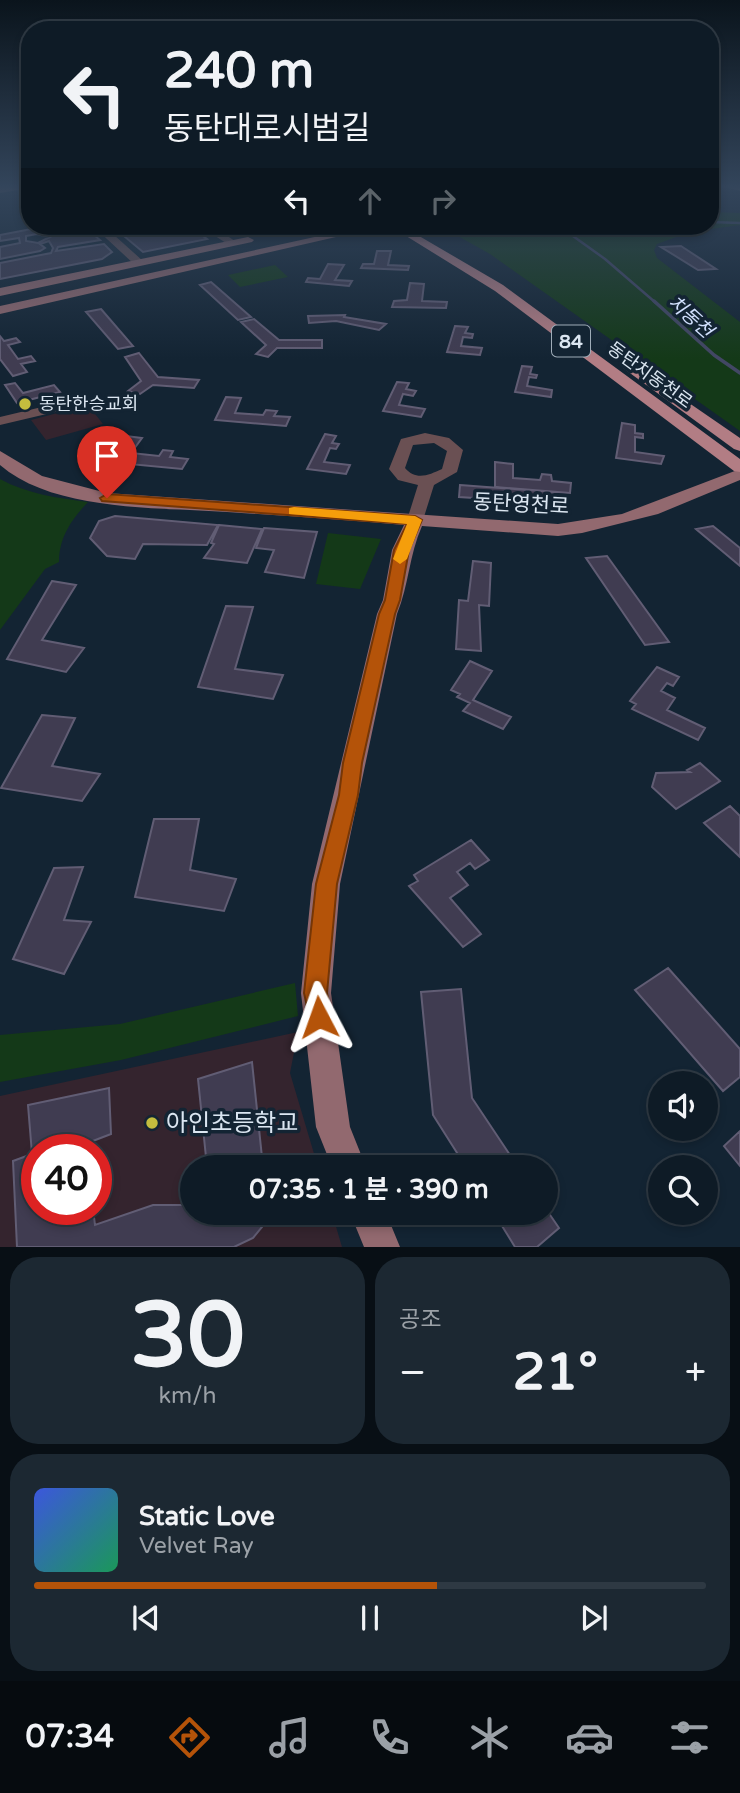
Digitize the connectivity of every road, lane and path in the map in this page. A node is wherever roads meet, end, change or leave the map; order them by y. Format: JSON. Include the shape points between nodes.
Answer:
{"nodes":[{"id":1,"x":117,"y":243,"type":"edge"},
{"id":2,"x":233,"y":243,"type":"edge"},
{"id":3,"x":301,"y":243,"type":"edge"},
{"id":4,"x":422,"y":243,"type":"edge"},
{"id":5,"x":446,"y":243,"type":"edge"},
{"id":6,"x":139,"y":263,"type":"junction"},
{"id":7,"x":0,"y":292,"type":"edge"},
{"id":8,"x":0,"y":310,"type":"edge"},
{"id":9,"x":589,"y":336,"type":"dead end"},
{"id":10,"x":611,"y":352,"type":"dead end"},
{"id":11,"x":67,"y":405,"type":"dead end"},
{"id":12,"x":0,"y":421,"type":"edge"},
{"id":13,"x":740,"y":446,"type":"edge"},
{"id":14,"x":0,"y":456,"type":"edge"},
{"id":15,"x":740,"y":467,"type":"edge"},
{"id":16,"x":740,"y":474,"type":"edge"},
{"id":17,"x":428,"y":482,"type":"dead end"},
{"id":18,"x":415,"y":520,"type":"junction"},
{"id":19,"x":344,"y":1155,"type":"edge"},
{"id":20,"x":373,"y":1225,"type":"edge"},
{"id":21,"x":382,"y":1247,"type":"edge"}],
"edges":[{"from":1,"to":6,"type":"street"},
{"from":2,"to":6,"type":"street"},
{"from":3,"to":8,"type":"street"},
{"from":4,"to":15,"type":"main road","name":"동탄치동천로","number":"84","via":[[514,299]]},
{"from":5,"to":9,"type":"main road","name":"동탄치동천로","number":"84"},
{"from":6,"to":7,"type":"street"},
{"from":10,"to":13,"type":"main road","name":"동탄치동천로","number":"84"},
{"from":11,"to":12,"type":"street"},
{"from":14,"to":18,"type":"street","name":"동탄영천로","via":[[39,481],[107,498]]},
{"from":16,"to":18,"type":"street","name":"동탄영천로","via":[[640,516],[582,529]]},
{"from":17,"to":18,"type":"street"},
{"from":18,"to":19,"type":"street","via":[[402,550],[326,884],[316,993],[332,1127]]},
{"from":20,"to":21,"type":"street"}]}
